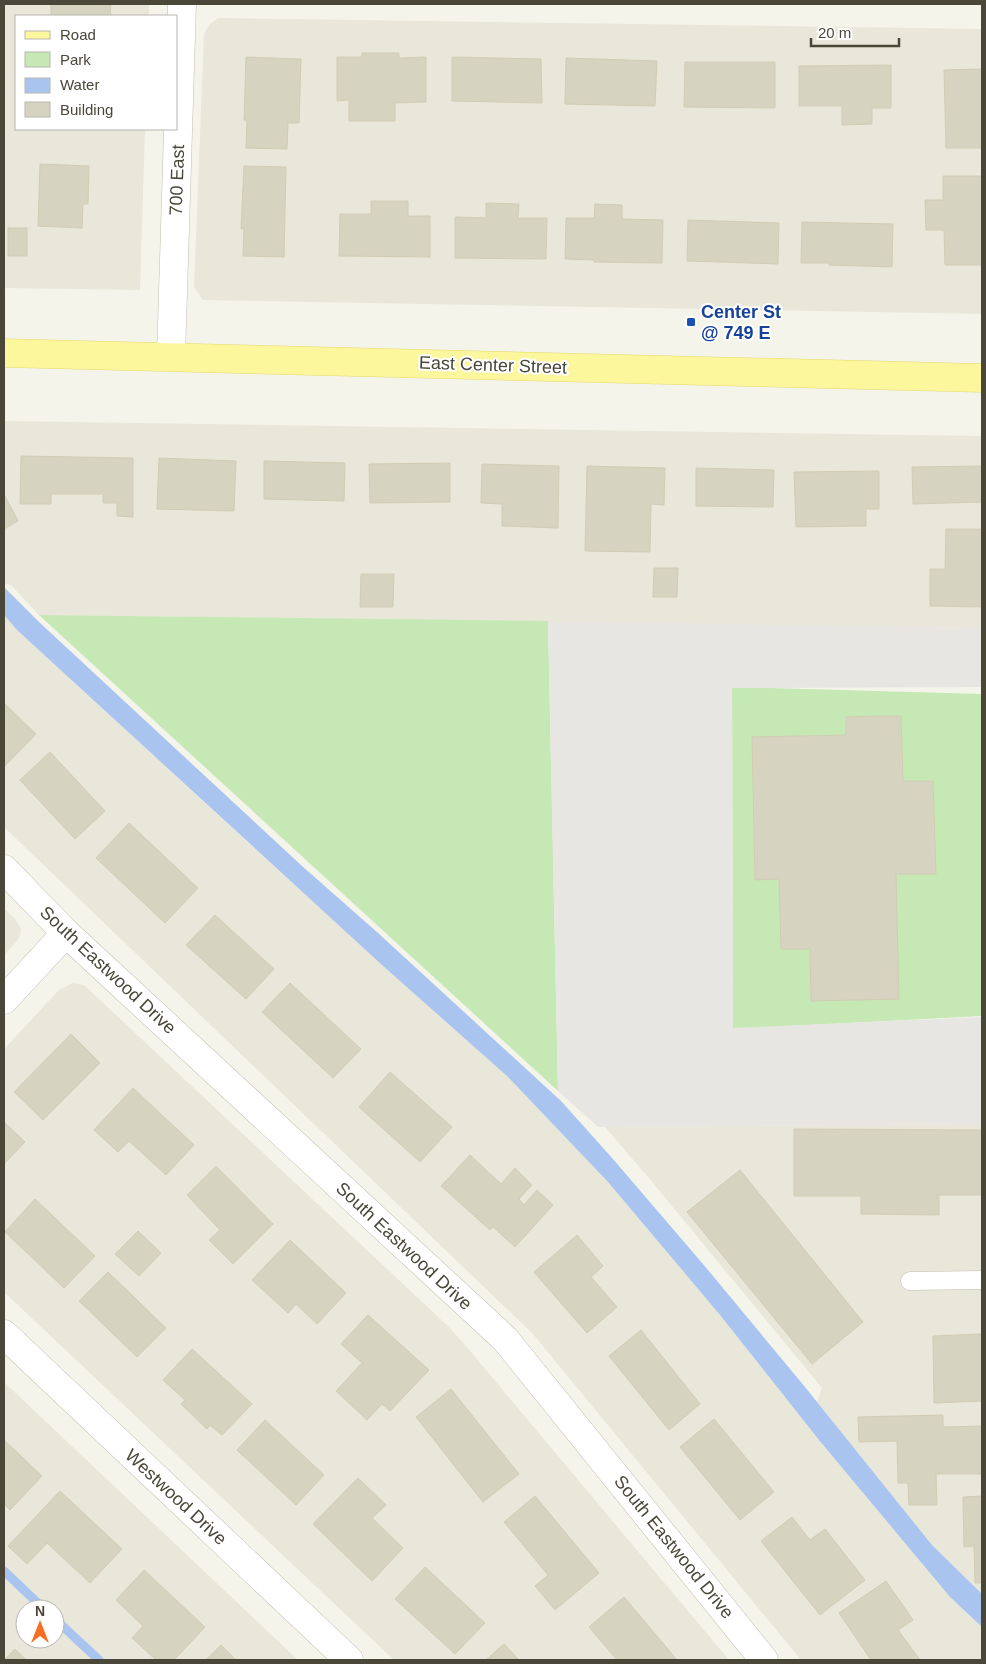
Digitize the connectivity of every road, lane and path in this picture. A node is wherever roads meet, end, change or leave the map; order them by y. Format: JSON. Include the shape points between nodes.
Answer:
{"nodes":[{"id":1,"x":182,"y":4,"type":"edge"},
{"id":2,"x":4,"y":352,"type":"edge"},
{"id":3,"x":172,"y":356,"type":"junction"},
{"id":4,"x":982,"y":378,"type":"edge"},
{"id":5,"x":4,"y":869,"type":"edge"},
{"id":6,"x":66,"y":933,"type":"junction"},
{"id":7,"x":4,"y":1000,"type":"edge"},
{"id":8,"x":982,"y":1280,"type":"edge"},
{"id":9,"x":910,"y":1281,"type":"dead end"},
{"id":10,"x":4,"y":1334,"type":"edge"},
{"id":11,"x":349,"y":1660,"type":"edge"},
{"id":12,"x":764,"y":1660,"type":"edge"}],
"edges":[{"from":1,"to":3,"type":"street","name":"700 East"},
{"from":2,"to":3,"type":"main road","name":"East Center Street"},
{"from":3,"to":4,"type":"main road","name":"East Center Street"},
{"from":5,"to":6,"type":"street","name":"South Eastwood Drive"},
{"from":6,"to":7,"type":"street"},
{"from":6,"to":12,"type":"street","name":"South Eastwood Drive","via":[[505,1339]]},
{"from":8,"to":9,"type":"lane"},
{"from":10,"to":11,"type":"street","name":"Westwood Drive"}]}
